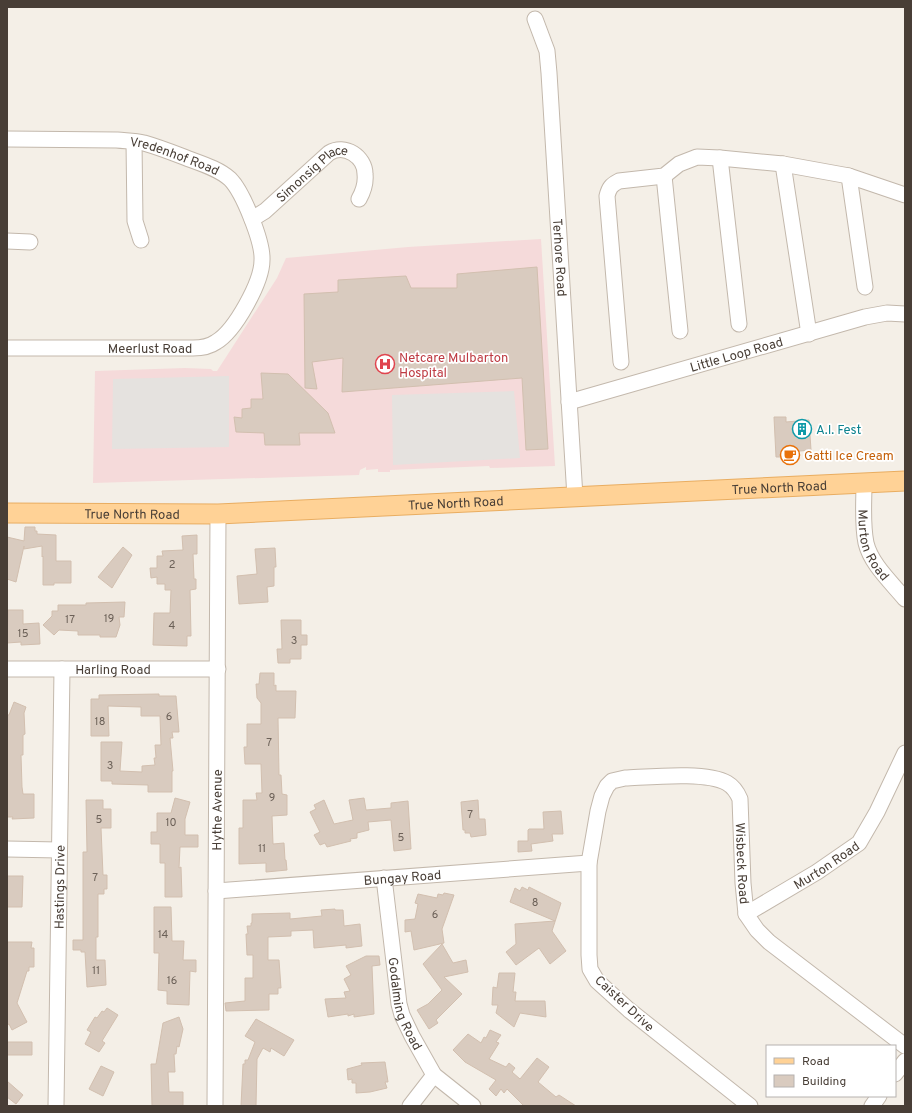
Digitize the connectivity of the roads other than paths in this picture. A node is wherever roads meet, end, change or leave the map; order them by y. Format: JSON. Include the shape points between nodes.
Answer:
{"nodes":[{"id":1,"x":535,"y":19,"type":"dead end"},
{"id":2,"x":7,"y":139,"type":"edge"},
{"id":3,"x":134,"y":142,"type":"junction"},
{"id":4,"x":720,"y":158,"type":"junction"},
{"id":5,"x":783,"y":164,"type":"junction"},
{"id":6,"x":664,"y":176,"type":"junction"},
{"id":7,"x":849,"y":176,"type":"junction"},
{"id":8,"x":905,"y":195,"type":"edge"},
{"id":9,"x":360,"y":199,"type":"dead end"},
{"id":10,"x":252,"y":219,"type":"junction"},
{"id":11,"x":141,"y":240,"type":"dead end"},
{"id":12,"x":7,"y":241,"type":"edge"},
{"id":13,"x":30,"y":242,"type":"dead end"},
{"id":14,"x":258,"y":281,"type":"joint"},
{"id":15,"x":865,"y":287,"type":"dead end"},
{"id":16,"x":905,"y":314,"type":"edge"},
{"id":17,"x":739,"y":324,"type":"dead end"},
{"id":18,"x":680,"y":331,"type":"dead end"},
{"id":19,"x":809,"y":334,"type":"junction"},
{"id":20,"x":7,"y":348,"type":"edge"},
{"id":21,"x":621,"y":362,"type":"dead end"},
{"id":22,"x":569,"y":402,"type":"junction"},
{"id":23,"x":905,"y":481,"type":"edge"},
{"id":24,"x":864,"y":483,"type":"junction"},
{"id":25,"x":575,"y":497,"type":"junction"},
{"id":26,"x":7,"y":513,"type":"edge"},
{"id":27,"x":218,"y":514,"type":"junction"},
{"id":28,"x":905,"y":599,"type":"edge"},
{"id":29,"x":7,"y":669,"type":"edge"},
{"id":30,"x":62,"y":669,"type":"junction"},
{"id":31,"x":218,"y":670,"type":"junction"},
{"id":32,"x":905,"y":753,"type":"edge"},
{"id":33,"x":607,"y":786,"type":"joint"},
{"id":34,"x":7,"y":849,"type":"edge"},
{"id":35,"x":59,"y":850,"type":"junction"},
{"id":36,"x":589,"y":863,"type":"junction"},
{"id":37,"x":384,"y":878,"type":"junction"},
{"id":38,"x":216,"y":891,"type":"junction"},
{"id":39,"x":746,"y":914,"type":"junction"},
{"id":40,"x":905,"y":1046,"type":"edge"},
{"id":41,"x":905,"y":1061,"type":"edge"},
{"id":42,"x":896,"y":1073,"type":"edge"},
{"id":43,"x":434,"y":1075,"type":"junction"},
{"id":44,"x":878,"y":1097,"type":"edge"},
{"id":45,"x":56,"y":1106,"type":"edge"},
{"id":46,"x":215,"y":1106,"type":"edge"},
{"id":47,"x":410,"y":1106,"type":"edge"},
{"id":48,"x":473,"y":1106,"type":"edge"},
{"id":49,"x":750,"y":1106,"type":"edge"},
{"id":50,"x":872,"y":1106,"type":"edge"}],
"edges":[{"from":1,"to":22,"type":"street","name":"Terhore Road","via":[[547,51],[550,73]]},
{"from":2,"to":3,"type":"street","name":"Vredenhof Road"},
{"from":3,"to":10,"type":"street","name":"Vredenhof Road","via":[[155,147],[222,173],[238,190]]},
{"from":3,"to":11,"type":"street","via":[[135,221]]},
{"from":4,"to":5,"type":"street"},
{"from":4,"to":6,"type":"street","via":[[697,157],[679,164]]},
{"from":4,"to":17,"type":"street"},
{"from":5,"to":7,"type":"street"},
{"from":5,"to":19,"type":"street"},
{"from":6,"to":18,"type":"street"},
{"from":6,"to":21,"type":"street","via":[[618,182],[608,189]]},
{"from":7,"to":8,"type":"street"},
{"from":7,"to":15,"type":"street"},
{"from":9,"to":10,"type":"street","name":"Simonsig Place","via":[[366,175],[363,165],[351,152],[337,150],[329,153]]},
{"from":10,"to":14,"type":"street","name":"Vredenhof Road","via":[[263,255]]},
{"from":12,"to":13,"type":"street"},
{"from":14,"to":20,"type":"street","name":"Meerlust Road","via":[[229,332],[207,346]]},
{"from":16,"to":19,"type":"street","name":"Little Loop Road","via":[[887,313],[865,317]]},
{"from":19,"to":22,"type":"street","name":"Little Loop Road"},
{"from":22,"to":25,"type":"street","name":"Terhore Road"},
{"from":23,"to":24,"type":"main road","name":"True North Road"},
{"from":24,"to":25,"type":"main road","name":"True North Road"},
{"from":24,"to":28,"type":"street","name":"Murton Road","via":[[866,542],[878,566]]},
{"from":25,"to":27,"type":"main road","name":"True North Road"},
{"from":26,"to":27,"type":"main road","name":"True North Road"},
{"from":27,"to":31,"type":"street","name":"Hythe Avenue"},
{"from":29,"to":30,"type":"street","name":"Harling Road"},
{"from":30,"to":31,"type":"street","name":"Harling Road"},
{"from":30,"to":35,"type":"street","name":"Hastings Drive"},
{"from":31,"to":38,"type":"street","name":"Hythe Avenue"},
{"from":32,"to":39,"type":"street","name":"Murton Road","via":[[859,843],[817,872]]},
{"from":33,"to":36,"type":"street","name":"Caister Drive","via":[[598,810]]},
{"from":33,"to":39,"type":"street","name":"Wisbeck Road","via":[[612,781],[624,778],[703,776],[726,782],[735,789],[740,799]]},
{"from":34,"to":35,"type":"street"},
{"from":35,"to":45,"type":"street","name":"Hastings Drive"},
{"from":36,"to":37,"type":"street","name":"Bungay Road"},
{"from":36,"to":49,"type":"street","name":"Caister Drive","via":[[589,955],[590,969],[597,981],[629,1010]]},
{"from":37,"to":38,"type":"street","name":"Bungay Road"},
{"from":37,"to":43,"type":"street","name":"Godalming Road","via":[[399,1004],[412,1036]]},
{"from":38,"to":46,"type":"street","name":"Hythe Avenue"},
{"from":39,"to":40,"type":"street","name":"Wisbeck Road","via":[[769,942]]},
{"from":41,"to":42,"type":"street"},
{"from":43,"to":47,"type":"street"},
{"from":43,"to":48,"type":"street","name":"Godalming Road"},
{"from":44,"to":50,"type":"street"}]}
